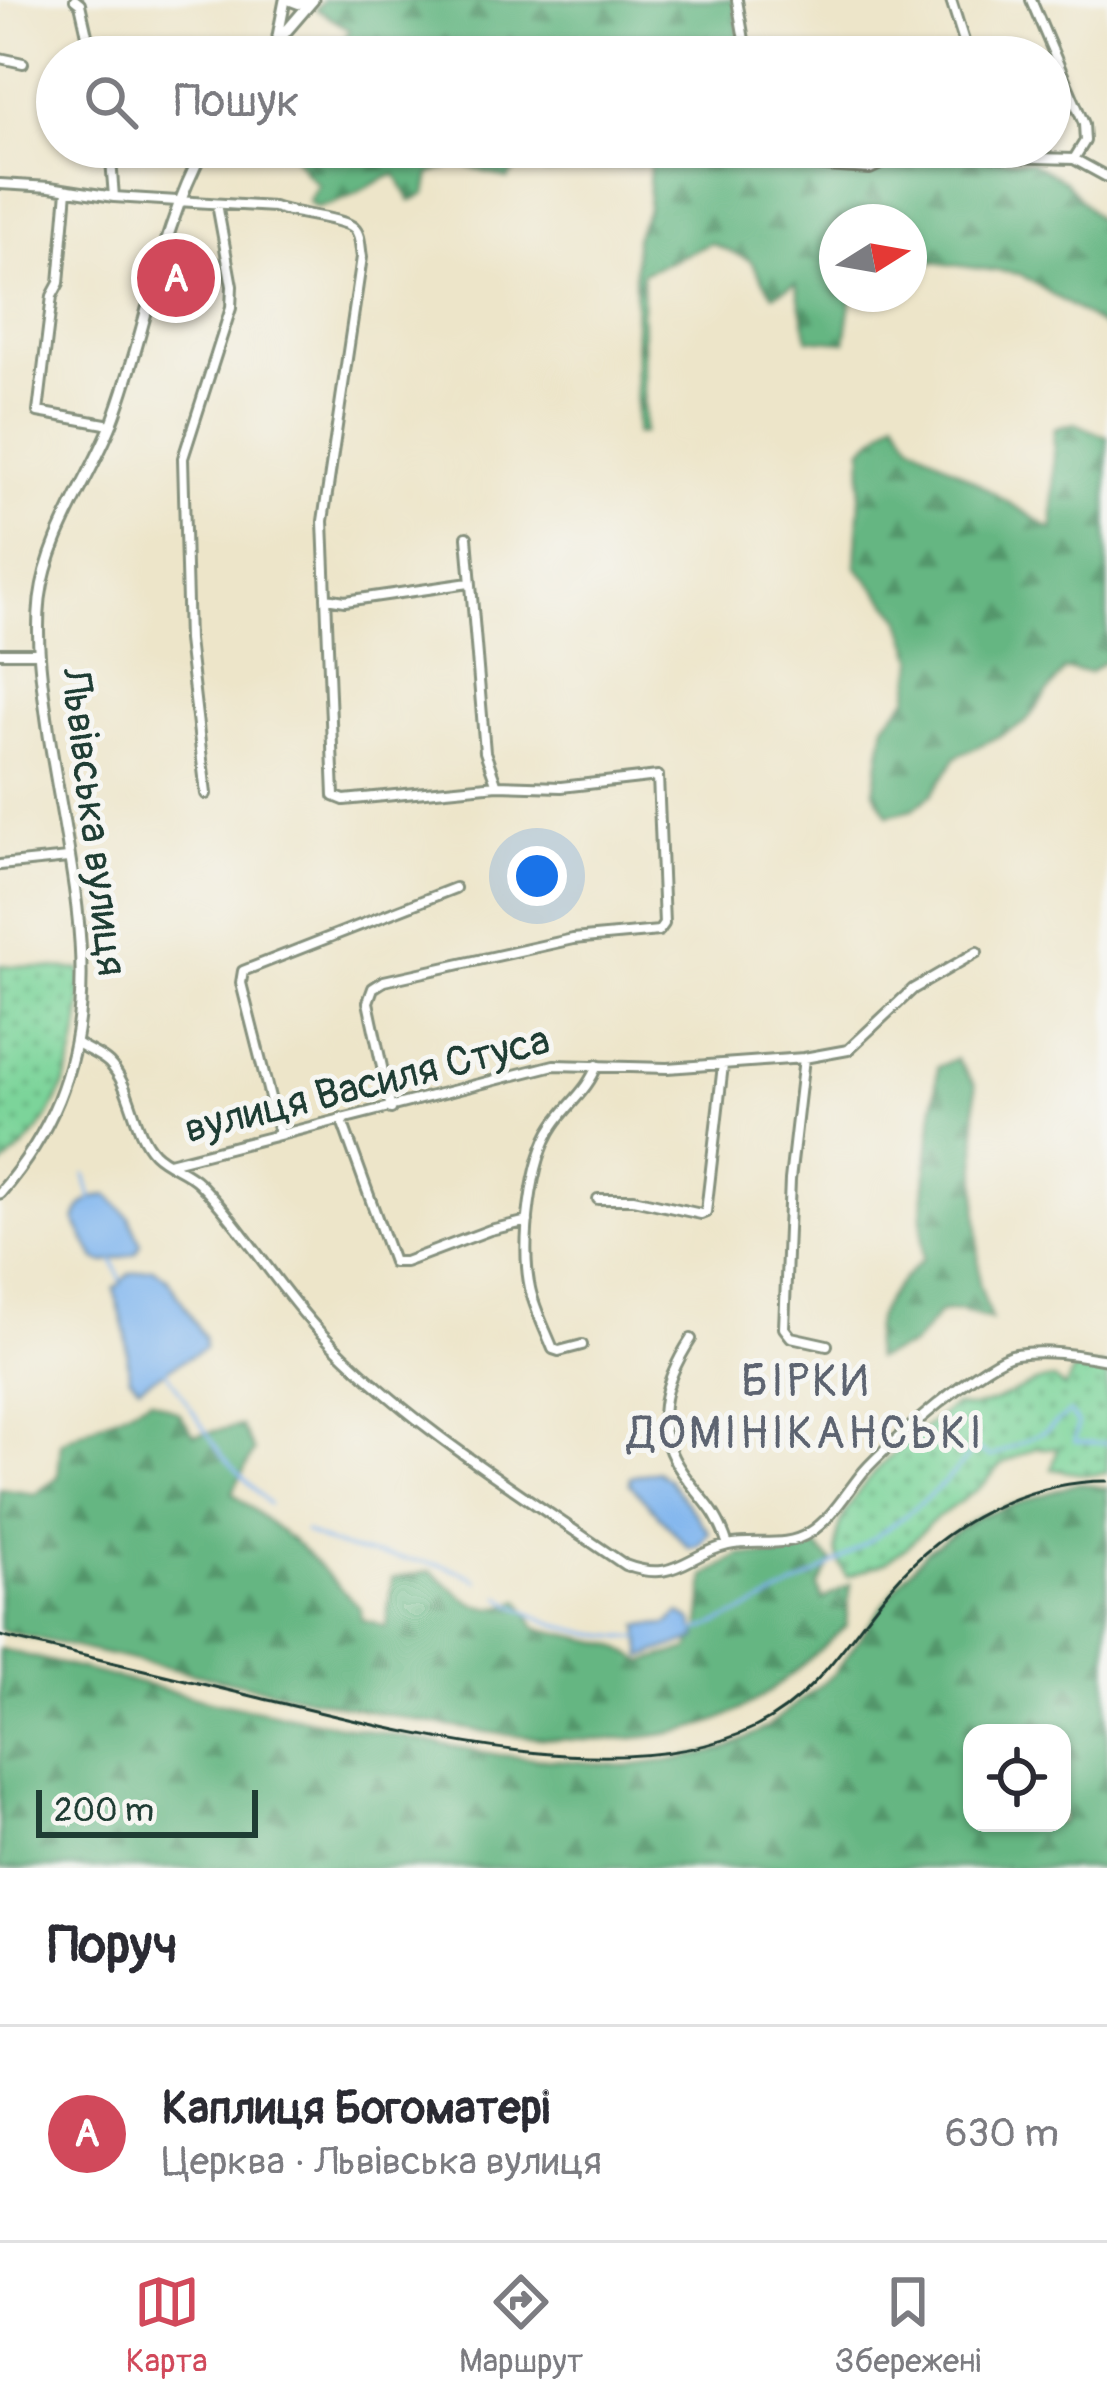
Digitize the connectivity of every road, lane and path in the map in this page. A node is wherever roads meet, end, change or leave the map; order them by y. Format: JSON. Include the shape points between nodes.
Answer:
{"nodes":[{"id":1,"x":75,"y":0,"type":"edge"},
{"id":2,"x":288,"y":0,"type":"edge"},
{"id":3,"x":312,"y":0,"type":"edge"},
{"id":4,"x":737,"y":0,"type":"edge"},
{"id":5,"x":951,"y":0,"type":"edge"},
{"id":6,"x":1031,"y":0,"type":"edge"},
{"id":7,"x":87,"y":36,"type":"edge"},
{"id":8,"x":278,"y":36,"type":"edge"},
{"id":9,"x":281,"y":36,"type":"edge"},
{"id":10,"x":743,"y":36,"type":"edge"},
{"id":11,"x":962,"y":36,"type":"edge"},
{"id":12,"x":1046,"y":36,"type":"edge"},
{"id":13,"x":0,"y":58,"type":"edge"},
{"id":14,"x":23,"y":63,"type":"dead end"},
{"id":15,"x":1071,"y":94,"type":"edge"},
{"id":16,"x":1071,"y":160,"type":"edge"},
{"id":17,"x":1074,"y":160,"type":"junction"},
{"id":18,"x":112,"y":168,"type":"edge"},
{"id":19,"x":195,"y":168,"type":"edge"},
{"id":20,"x":1107,"y":177,"type":"edge"},
{"id":21,"x":0,"y":184,"type":"edge"},
{"id":22,"x":67,"y":190,"type":"junction"},
{"id":23,"x":114,"y":197,"type":"junction"},
{"id":24,"x":180,"y":200,"type":"junction"},
{"id":25,"x":217,"y":204,"type":"junction"},
{"id":26,"x":111,"y":424,"type":"junction"},
{"id":27,"x":467,"y":537,"type":"dead end"},
{"id":28,"x":469,"y":583,"type":"junction"},
{"id":29,"x":326,"y":598,"type":"junction"},
{"id":30,"x":39,"y":652,"type":"junction"},
{"id":31,"x":0,"y":653,"type":"edge"},
{"id":32,"x":497,"y":785,"type":"junction"},
{"id":33,"x":206,"y":794,"type":"dead end"},
{"id":34,"x":68,"y":858,"type":"junction"},
{"id":35,"x":0,"y":865,"type":"edge"},
{"id":36,"x":455,"y":889,"type":"dead end"},
{"id":37,"x":976,"y":952,"type":"dead end"},
{"id":38,"x":78,"y":1044,"type":"junction"},
{"id":39,"x":804,"y":1058,"type":"junction"},
{"id":40,"x":597,"y":1065,"type":"junction"},
{"id":41,"x":723,"y":1065,"type":"junction"},
{"id":42,"x":392,"y":1109,"type":"junction"},
{"id":43,"x":341,"y":1118,"type":"junction"},
{"id":44,"x":279,"y":1132,"type":"junction"},
{"id":45,"x":167,"y":1164,"type":"junction"},
{"id":46,"x":0,"y":1193,"type":"edge"},
{"id":47,"x":598,"y":1199,"type":"dead end"},
{"id":48,"x":528,"y":1221,"type":"junction"},
{"id":49,"x":691,"y":1339,"type":"dead end"},
{"id":50,"x":582,"y":1345,"type":"dead end"},
{"id":51,"x":827,"y":1345,"type":"dead end"},
{"id":52,"x":1107,"y":1360,"type":"edge"},
{"id":53,"x":728,"y":1545,"type":"junction"}],
"edges":[{"from":1,"to":7,"type":"street"},
{"from":2,"to":3,"type":"highway"},
{"from":2,"to":8,"type":"main road"},
{"from":3,"to":9,"type":"main road"},
{"from":4,"to":10,"type":"street"},
{"from":5,"to":11,"type":"street"},
{"from":6,"to":12,"type":"street"},
{"from":13,"to":14,"type":"street"},
{"from":15,"to":17,"type":"street","via":[[1085,141]]},
{"from":16,"to":17,"type":"street"},
{"from":17,"to":20,"type":"street"},
{"from":18,"to":23,"type":"street"},
{"from":19,"to":24,"type":"main road","name":"Львівська вулиця"},
{"from":21,"to":22,"type":"street"},
{"from":22,"to":23,"type":"street"},
{"from":22,"to":26,"type":"street","via":[[38,412]]},
{"from":23,"to":24,"type":"street"},
{"from":24,"to":25,"type":"street"},
{"from":24,"to":26,"type":"main road","name":"Львівська вулиця"},
{"from":25,"to":29,"type":"street","via":[[274,207],[358,231],[362,257],[323,521]]},
{"from":25,"to":33,"type":"street","via":[[231,308],[183,458],[188,640]]},
{"from":26,"to":30,"type":"main road","name":"Львівська вулиця","via":[[52,547],[40,593]]},
{"from":27,"to":28,"type":"street"},
{"from":28,"to":29,"type":"street"},
{"from":28,"to":32,"type":"street","via":[[485,752]]},
{"from":29,"to":32,"type":"street","via":[[334,796]]},
{"from":30,"to":31,"type":"street"},
{"from":30,"to":34,"type":"main road","name":"Львівська вулиця"},
{"from":32,"to":42,"type":"street","via":[[658,776],[664,924],[373,988],[368,1002]]},
{"from":34,"to":35,"type":"street"},
{"from":34,"to":38,"type":"main road","name":"Львівська вулиця","via":[[80,955]]},
{"from":36,"to":44,"type":"street","via":[[243,971]]},
{"from":37,"to":39,"type":"street","name":"вулиця Василя Стуса","via":[[913,989],[848,1050]]},
{"from":38,"to":45,"type":"street","via":[[108,1062],[152,1151]]},
{"from":38,"to":46,"type":"main road","name":"Львівська вулиця","via":[[57,1108]]},
{"from":39,"to":41,"type":"street","name":"вулиця Василя Стуса"},
{"from":39,"to":51,"type":"street","via":[[784,1328]]},
{"from":40,"to":41,"type":"street","name":"вулиця Василя Стуса"},
{"from":40,"to":42,"type":"street","name":"вулиця Василя Стуса","via":[[554,1065]]},
{"from":40,"to":48,"type":"street","via":[[552,1126],[535,1165]]},
{"from":41,"to":47,"type":"street","via":[[706,1212]]},
{"from":42,"to":43,"type":"street","name":"вулиця Василя Стуса"},
{"from":43,"to":44,"type":"street","name":"вулиця Василя Стуса"},
{"from":43,"to":48,"type":"street","via":[[393,1262]]},
{"from":44,"to":45,"type":"street","name":"вулиця Василя Стуса"},
{"from":45,"to":53,"type":"street","via":[[194,1178],[291,1300],[388,1398],[625,1565],[668,1572]]},
{"from":48,"to":50,"type":"street","via":[[530,1287],[553,1349]]},
{"from":49,"to":53,"type":"street","via":[[671,1369],[662,1426],[683,1473],[718,1514]]},
{"from":52,"to":53,"type":"street","via":[[1010,1354],[868,1467],[809,1533]]}]}
